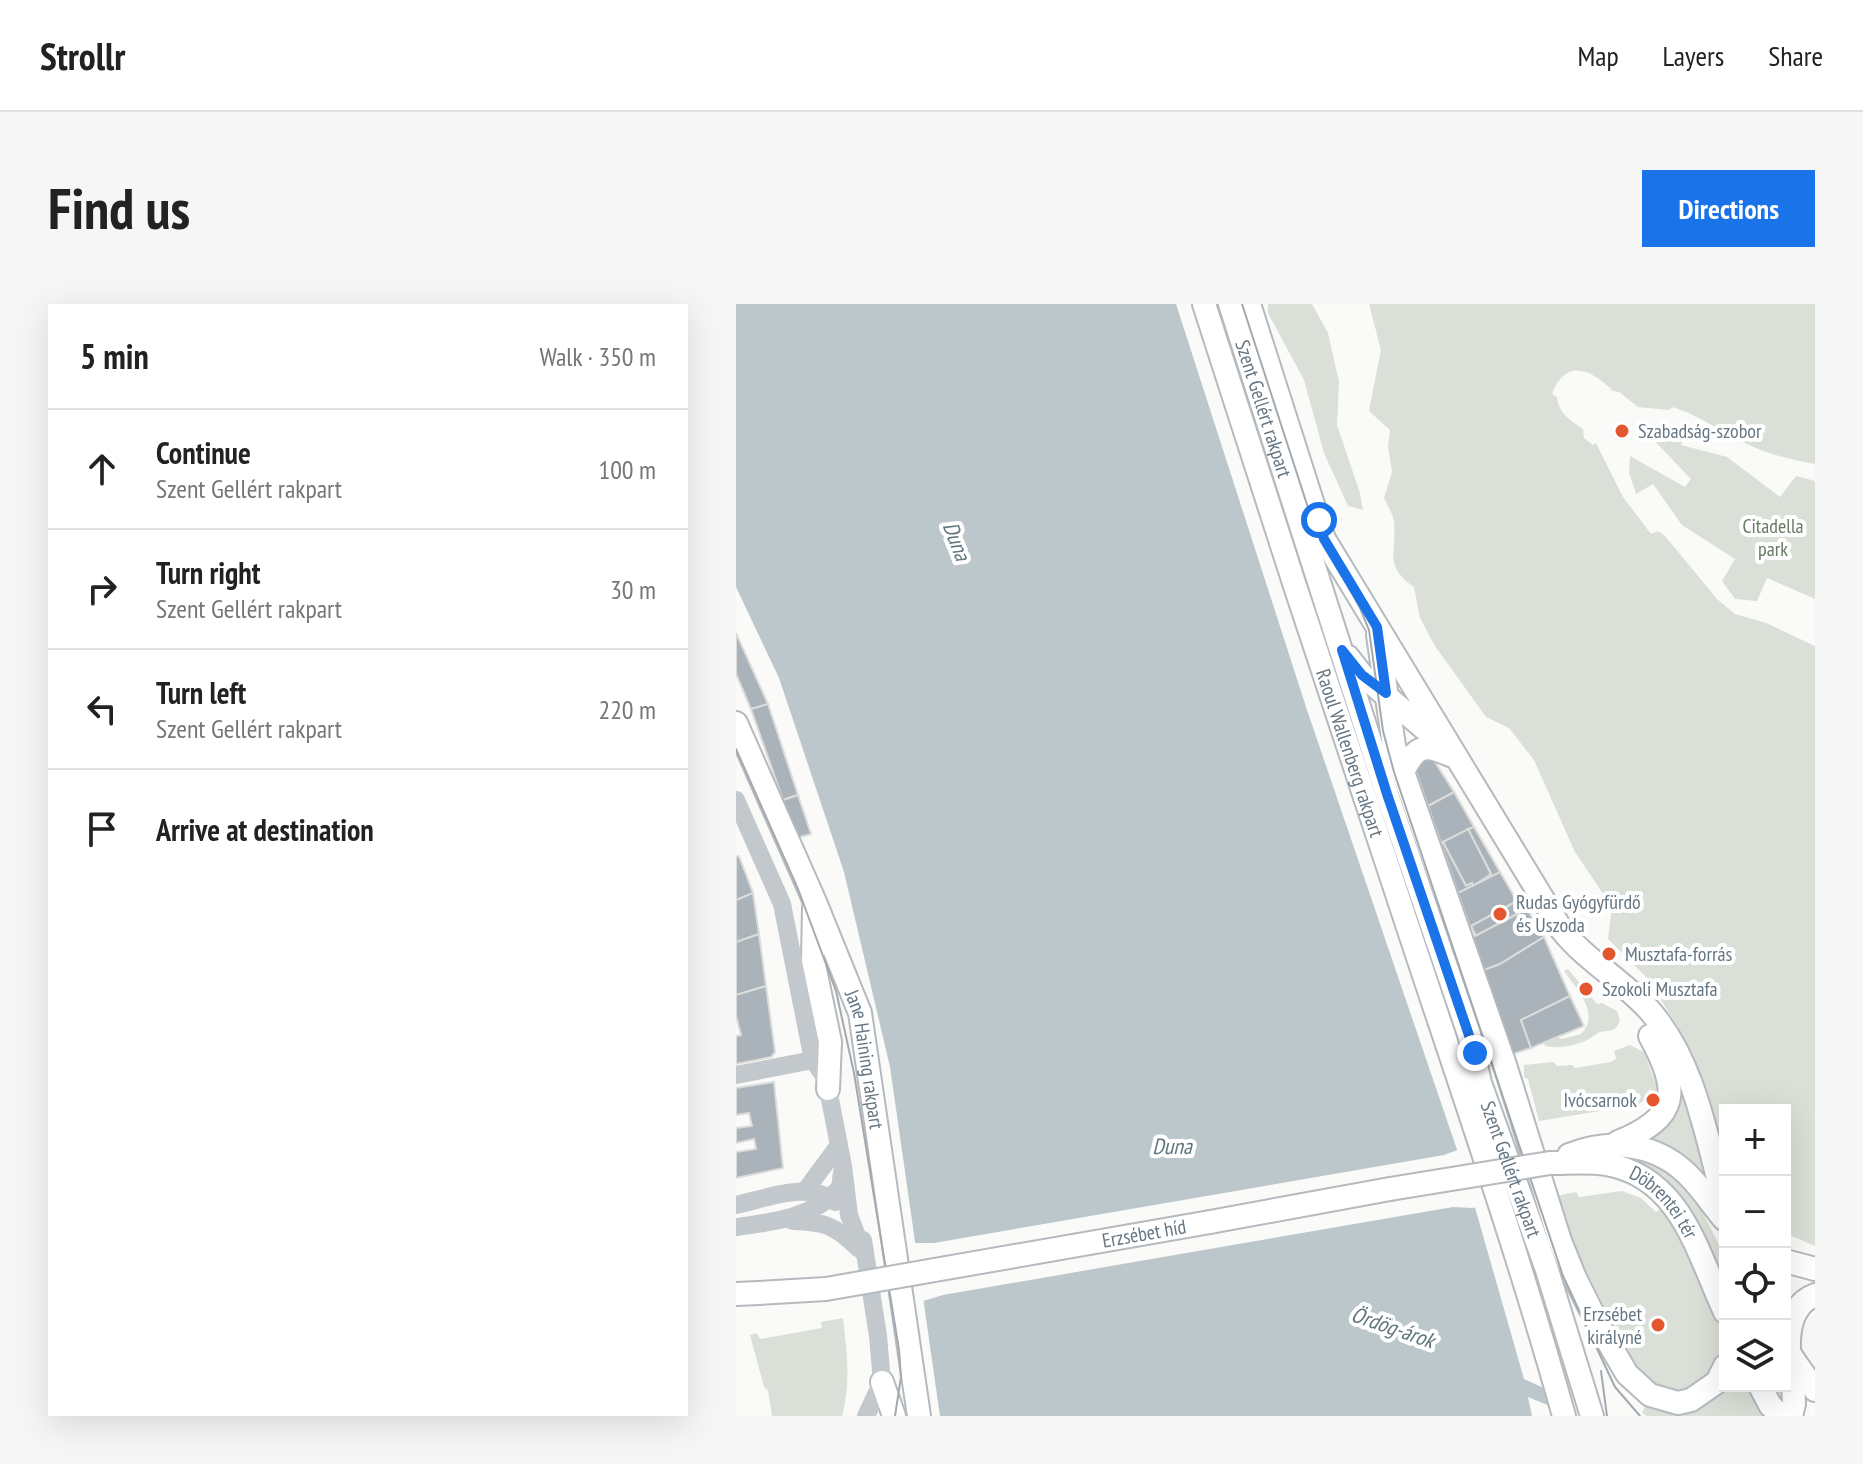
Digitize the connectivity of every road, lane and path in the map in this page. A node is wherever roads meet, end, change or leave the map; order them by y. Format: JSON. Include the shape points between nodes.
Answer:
{"nodes":[{"id":1,"x":1204,"y":304,"type":"edge"},
{"id":2,"x":1230,"y":304,"type":"edge"},
{"id":3,"x":1249,"y":304,"type":"edge"},
{"id":4,"x":1377,"y":627,"type":"junction"},
{"id":5,"x":1342,"y":650,"type":"junction"},
{"id":6,"x":1386,"y":693,"type":"junction"},
{"id":7,"x":736,"y":723,"type":"edge"},
{"id":8,"x":1455,"y":757,"type":"junction"},
{"id":9,"x":1403,"y":772,"type":"junction"},
{"id":10,"x":736,"y":800,"type":"edge"},
{"id":11,"x":815,"y":902,"type":"junction"},
{"id":12,"x":1623,"y":986,"type":"junction"},
{"id":13,"x":813,"y":1060,"type":"junction"},
{"id":14,"x":736,"y":1075,"type":"edge"},
{"id":15,"x":828,"y":1089,"type":"junction"},
{"id":16,"x":1613,"y":1144,"type":"junction"},
{"id":17,"x":839,"y":1145,"type":"junction"},
{"id":18,"x":1550,"y":1163,"type":"junction"},
{"id":19,"x":843,"y":1166,"type":"junction"},
{"id":20,"x":1719,"y":1181,"type":"edge"},
{"id":21,"x":805,"y":1191,"type":"junction"},
{"id":22,"x":830,"y":1198,"type":"junction"},
{"id":23,"x":736,"y":1205,"type":"edge"},
{"id":24,"x":1719,"y":1213,"type":"edge"},
{"id":25,"x":849,"y":1215,"type":"junction"},
{"id":26,"x":786,"y":1221,"type":"junction"},
{"id":27,"x":736,"y":1227,"type":"edge"},
{"id":28,"x":863,"y":1252,"type":"junction"},
{"id":29,"x":1791,"y":1263,"type":"edge"},
{"id":30,"x":1815,"y":1269,"type":"edge"},
{"id":31,"x":736,"y":1294,"type":"edge"},
{"id":32,"x":1815,"y":1295,"type":"edge"},
{"id":33,"x":1719,"y":1299,"type":"edge"},
{"id":34,"x":1791,"y":1326,"type":"edge"},
{"id":35,"x":1791,"y":1355,"type":"edge"},
{"id":36,"x":1719,"y":1378,"type":"edge"},
{"id":37,"x":1791,"y":1378,"type":"edge"},
{"id":38,"x":882,"y":1382,"type":"junction"},
{"id":39,"x":1815,"y":1390,"type":"edge"},
{"id":40,"x":1764,"y":1399,"type":"edge"},
{"id":41,"x":866,"y":1416,"type":"edge"},
{"id":42,"x":894,"y":1416,"type":"edge"},
{"id":43,"x":919,"y":1416,"type":"edge"},
{"id":44,"x":1564,"y":1416,"type":"edge"},
{"id":45,"x":1592,"y":1416,"type":"edge"},
{"id":46,"x":1781,"y":1416,"type":"edge"},
{"id":47,"x":1791,"y":1416,"type":"edge"}],
"edges":[{"from":1,"to":44,"type":"main road","name":"Raoul Wallenberg rakpart","via":[[1500,1203]]},
{"from":2,"to":5,"type":"main road","name":"Szent Gellért rakpart"},
{"from":3,"to":4,"type":"main road","name":"Szent Gellért rakpart","via":[[1324,539]]},
{"from":4,"to":6,"type":"main road","name":"Szent Gellért rakpart"},
{"from":4,"to":8,"type":"main road","name":"Szent Gellért rakpart"},
{"from":5,"to":6,"type":"main road","name":"Szent Gellért rakpart"},
{"from":5,"to":45,"type":"main road","name":"Szent Gellért rakpart"},
{"from":6,"to":8,"type":"main road","name":"Szent Gellért rakpart"},
{"from":6,"to":9,"type":"main road","name":"Szent Gellért rakpart"},
{"from":7,"to":11,"type":"main road","name":"Jane Haining rakpart"},
{"from":8,"to":9,"type":"main road","via":[[1426,747],[1413,754]]},
{"from":8,"to":12,"type":"main road","name":"Szent Gellért rakpart","via":[[1561,929]]},
{"from":9,"to":36,"type":"main road","name":"Szent Gellért rakpart","via":[[1575,1278],[1627,1374],[1650,1395],[1678,1403],[1703,1394]]},
{"from":10,"to":13,"type":"street","via":[[782,904]]},
{"from":11,"to":15,"type":"main road","via":[[813,960],[830,1042]]},
{"from":11,"to":43,"type":"main road","name":"Jane Haining rakpart","via":[[860,1013]]},
{"from":12,"to":16,"type":"main road","via":[[1671,1084],[1657,1122]]},
{"from":12,"to":20,"type":"main road","name":"Szent Gellért rakpart","via":[[1656,1019],[1681,1065],[1705,1124]]},
{"from":13,"to":14,"type":"street"},
{"from":13,"to":15,"type":"street"},
{"from":15,"to":17,"type":"street"},
{"from":16,"to":18,"type":"main road"},
{"from":16,"to":24,"type":"main road","via":[[1639,1147],[1673,1163]]},
{"from":17,"to":19,"type":"street"},
{"from":17,"to":21,"type":"street"},
{"from":18,"to":31,"type":"main road","name":"Erzsébet híd","bridge":true,"via":[[826,1289]]},
{"from":18,"to":33,"type":"main road","name":"Döbrentei tér","via":[[1608,1164],[1653,1182],[1676,1208]]},
{"from":19,"to":22,"type":"street","via":[[840,1188]]},
{"from":19,"to":25,"type":"street"},
{"from":19,"to":28,"type":"street","via":[[852,1173],[861,1210]]},
{"from":21,"to":22,"type":"street"},
{"from":21,"to":23,"type":"street"},
{"from":22,"to":25,"type":"street"},
{"from":22,"to":26,"type":"street"},
{"from":25,"to":28,"type":"street"},
{"from":26,"to":27,"type":"street"},
{"from":26,"to":28,"type":"street","via":[[835,1227]]},
{"from":28,"to":38,"type":"street"},
{"from":29,"to":30,"type":"main road"},
{"from":32,"to":34,"type":"main road","via":[[1796,1310]]},
{"from":35,"to":39,"type":"main road"},
{"from":37,"to":47,"type":"main road"},
{"from":38,"to":41,"type":"street"},
{"from":38,"to":42,"type":"main road"},
{"from":40,"to":46,"type":"main road"}]}
